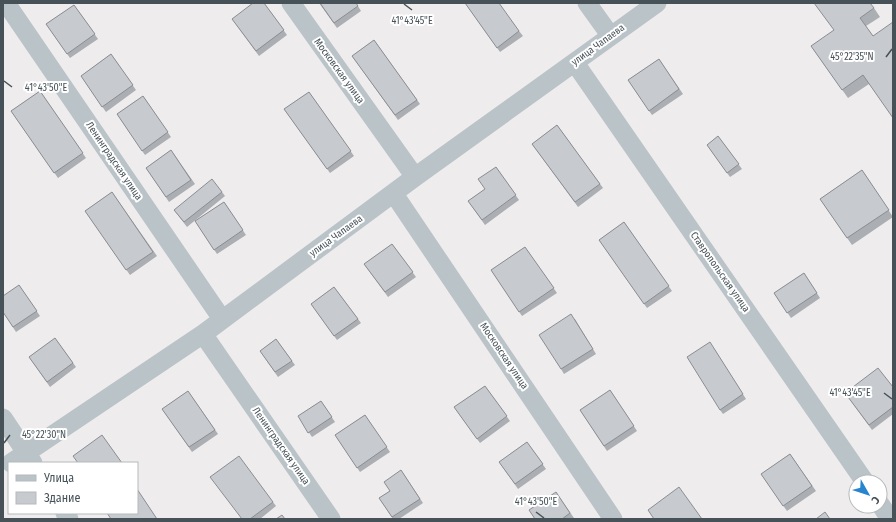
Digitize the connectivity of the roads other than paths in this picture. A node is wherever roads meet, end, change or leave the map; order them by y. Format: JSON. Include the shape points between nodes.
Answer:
{"nodes":[{"id":1,"x":6,"y":3,"type":"edge"},
{"id":2,"x":291,"y":3,"type":"edge"},
{"id":3,"x":587,"y":3,"type":"edge"},
{"id":4,"x":657,"y":3,"type":"edge"},
{"id":5,"x":610,"y":36,"type":"junction"},
{"id":6,"x":575,"y":62,"type":"junction"},
{"id":7,"x":415,"y":177,"type":"junction"},
{"id":8,"x":394,"y":194,"type":"junction"},
{"id":9,"x":222,"y":319,"type":"junction"},
{"id":10,"x":203,"y":334,"type":"junction"},
{"id":11,"x":3,"y":418,"type":"edge"},
{"id":12,"x":20,"y":461,"type":"edge"},
{"id":13,"x":859,"y":474,"type":"edge"},
{"id":14,"x":331,"y":519,"type":"edge"},
{"id":15,"x":613,"y":519,"type":"edge"}],
"edges":[{"from":1,"to":9,"type":"street","name":"Ленинградская улица"},
{"from":2,"to":7,"type":"street","name":"Московская улица"},
{"from":3,"to":5,"type":"street"},
{"from":4,"to":5,"type":"street","name":"улица Чапаева"},
{"from":5,"to":6,"type":"street","name":"улица Чапаева"},
{"from":6,"to":7,"type":"street","name":"улица Чапаева"},
{"from":6,"to":13,"type":"street","name":"Ставропольская улица"},
{"from":7,"to":8,"type":"street","name":"улица Чапаева"},
{"from":8,"to":9,"type":"street","name":"улица Чапаева"},
{"from":8,"to":15,"type":"street","name":"Московская улица"},
{"from":9,"to":10,"type":"street","name":"улица Чапаева"},
{"from":10,"to":12,"type":"street","name":"улица Чапаева"},
{"from":10,"to":14,"type":"street","name":"Ленинградская улица"},
{"from":11,"to":12,"type":"street"}]}
